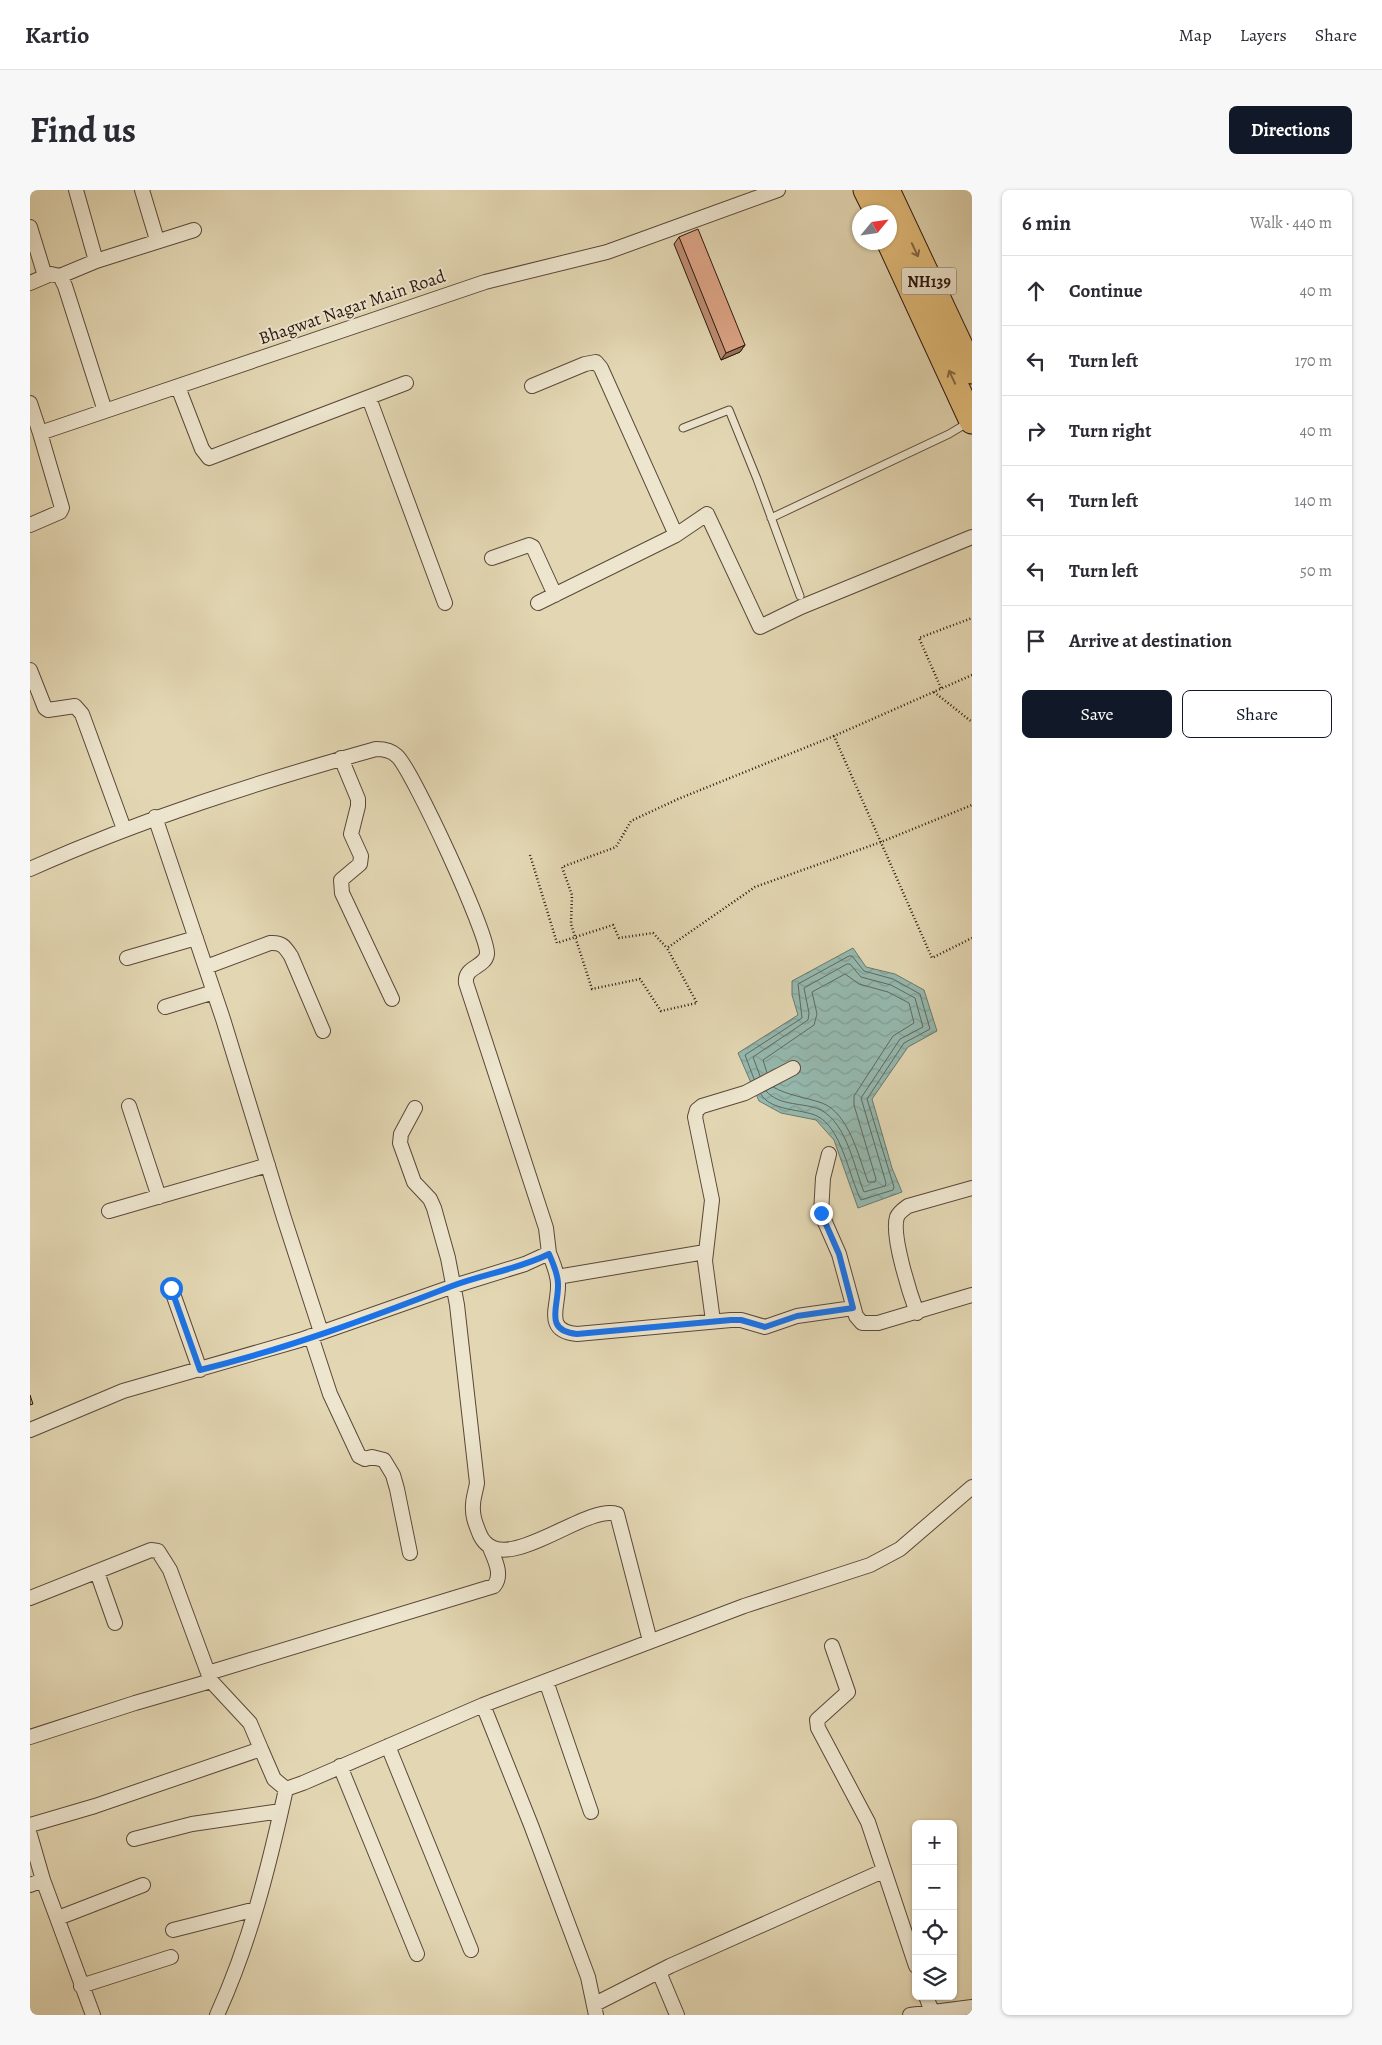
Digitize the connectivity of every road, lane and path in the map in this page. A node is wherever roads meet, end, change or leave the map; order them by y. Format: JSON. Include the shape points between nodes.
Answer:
{"nodes":[{"id":1,"x":76,"y":190,"type":"edge"},
{"id":2,"x":142,"y":190,"type":"edge"},
{"id":3,"x":778,"y":190,"type":"edge"},
{"id":4,"x":866,"y":190,"type":"edge"},
{"id":5,"x":888,"y":190,"type":"edge"},
{"id":6,"x":873,"y":205,"type":"edge"},
{"id":7,"x":30,"y":227,"type":"edge"},
{"id":8,"x":194,"y":230,"type":"dead end"},
{"id":9,"x":157,"y":240,"type":"junction"},
{"id":10,"x":894,"y":250,"type":"edge"},
{"id":11,"x":96,"y":261,"type":"junction"},
{"id":12,"x":45,"y":276,"type":"junction"},
{"id":13,"x":60,"y":276,"type":"junction"},
{"id":14,"x":30,"y":282,"type":"edge"},
{"id":15,"x":972,"y":371,"type":"edge"},
{"id":16,"x":406,"y":383,"type":"dead end"},
{"id":17,"x":532,"y":386,"type":"dead end"},
{"id":18,"x":178,"y":387,"type":"junction"},
{"id":19,"x":369,"y":398,"type":"junction"},
{"id":20,"x":30,"y":403,"type":"edge"},
{"id":21,"x":105,"y":411,"type":"junction"},
{"id":22,"x":972,"y":421,"type":"edge"},
{"id":23,"x":683,"y":428,"type":"dead end"},
{"id":24,"x":40,"y":433,"type":"junction"},
{"id":25,"x":771,"y":518,"type":"junction"},
{"id":26,"x":30,"y":525,"type":"edge"},
{"id":27,"x":676,"y":535,"type":"junction"},
{"id":28,"x":972,"y":537,"type":"edge"},
{"id":29,"x":492,"y":558,"type":"dead end"},
{"id":30,"x":555,"y":595,"type":"junction"},
{"id":31,"x":800,"y":596,"type":"dead end"},
{"id":32,"x":445,"y":603,"type":"dead end"},
{"id":33,"x":538,"y":603,"type":"dead end"},
{"id":34,"x":972,"y":618,"type":"edge"},
{"id":35,"x":30,"y":670,"type":"edge"},
{"id":36,"x":972,"y":675,"type":"edge"},
{"id":37,"x":942,"y":688,"type":"junction"},
{"id":38,"x":934,"y":692,"type":"junction"},
{"id":39,"x":972,"y":722,"type":"edge"},
{"id":40,"x":834,"y":736,"type":"junction"},
{"id":41,"x":341,"y":758,"type":"junction"},
{"id":42,"x":972,"y":805,"type":"edge"},
{"id":43,"x":155,"y":817,"type":"junction"},
{"id":44,"x":124,"y":828,"type":"junction"},
{"id":45,"x":881,"y":842,"type":"junction"},
{"id":46,"x":530,"y":855,"type":"dead end"},
{"id":47,"x":30,"y":869,"type":"edge"},
{"id":48,"x":196,"y":938,"type":"junction"},
{"id":49,"x":575,"y":938,"type":"junction"},
{"id":50,"x":972,"y":938,"type":"edge"},
{"id":51,"x":667,"y":948,"type":"junction"},
{"id":52,"x":127,"y":958,"type":"dead end"},
{"id":53,"x":206,"y":967,"type":"junction"},
{"id":54,"x":214,"y":992,"type":"junction"},
{"id":55,"x":392,"y":998,"type":"dead end"},
{"id":56,"x":165,"y":1007,"type":"dead end"},
{"id":57,"x":323,"y":1031,"type":"dead end"},
{"id":58,"x":793,"y":1068,"type":"dead end"},
{"id":59,"x":129,"y":1106,"type":"dead end"},
{"id":60,"x":415,"y":1108,"type":"dead end"},
{"id":61,"x":829,"y":1154,"type":"dead end"},
{"id":62,"x":268,"y":1165,"type":"junction"},
{"id":63,"x":972,"y":1188,"type":"edge"},
{"id":64,"x":158,"y":1197,"type":"junction"},
{"id":65,"x":109,"y":1211,"type":"dead end"},
{"id":66,"x":705,"y":1252,"type":"junction"},
{"id":67,"x":549,"y":1254,"type":"junction"},
{"id":68,"x":557,"y":1276,"type":"junction"},
{"id":69,"x":454,"y":1286,"type":"junction"},
{"id":70,"x":171,"y":1288,"type":"dead end"},
{"id":71,"x":972,"y":1295,"type":"edge"},
{"id":72,"x":853,"y":1308,"type":"junction"},
{"id":73,"x":917,"y":1313,"type":"junction"},
{"id":74,"x":712,"y":1321,"type":"junction"},
{"id":75,"x":316,"y":1334,"type":"junction"},
{"id":76,"x":200,"y":1370,"type":"junction"},
{"id":77,"x":30,"y":1430,"type":"edge"},
{"id":78,"x":972,"y":1487,"type":"edge"},
{"id":79,"x":490,"y":1548,"type":"junction"},
{"id":80,"x":410,"y":1553,"type":"dead end"},
{"id":81,"x":97,"y":1572,"type":"junction"},
{"id":82,"x":30,"y":1598,"type":"edge"},
{"id":83,"x":116,"y":1624,"type":"dead end"},
{"id":84,"x":650,"y":1642,"type":"junction"},
{"id":85,"x":832,"y":1646,"type":"dead end"},
{"id":86,"x":210,"y":1677,"type":"junction"},
{"id":87,"x":546,"y":1681,"type":"junction"},
{"id":88,"x":483,"y":1705,"type":"junction"},
{"id":89,"x":30,"y":1737,"type":"edge"},
{"id":90,"x":388,"y":1746,"type":"junction"},
{"id":91,"x":262,"y":1749,"type":"junction"},
{"id":92,"x":340,"y":1766,"type":"junction"},
{"id":93,"x":286,"y":1789,"type":"junction"},
{"id":94,"x":281,"y":1811,"type":"junction"},
{"id":95,"x":591,"y":1812,"type":"dead end"},
{"id":96,"x":30,"y":1825,"type":"edge"},
{"id":97,"x":30,"y":1835,"type":"edge"},
{"id":98,"x":134,"y":1839,"type":"dead end"},
{"id":99,"x":883,"y":1871,"type":"junction"},
{"id":100,"x":37,"y":1882,"type":"edge"},
{"id":101,"x":143,"y":1885,"type":"dead end"},
{"id":102,"x":256,"y":1909,"type":"junction"},
{"id":103,"x":58,"y":1918,"type":"junction"},
{"id":104,"x":173,"y":1930,"type":"dead end"},
{"id":105,"x":470,"y":1950,"type":"dead end"},
{"id":106,"x":417,"y":1954,"type":"dead end"},
{"id":107,"x":912,"y":1955,"type":"edge"},
{"id":108,"x":171,"y":1957,"type":"dead end"},
{"id":109,"x":659,"y":1972,"type":"junction"},
{"id":110,"x":82,"y":1986,"type":"junction"},
{"id":111,"x":928,"y":2000,"type":"edge"},
{"id":112,"x":972,"y":2007,"type":"edge"},
{"id":113,"x":596,"y":2009,"type":"edge"},
{"id":114,"x":932,"y":2012,"type":"junction"},
{"id":115,"x":93,"y":2015,"type":"edge"},
{"id":116,"x":217,"y":2015,"type":"edge"},
{"id":117,"x":677,"y":2015,"type":"edge"},
{"id":118,"x":910,"y":2015,"type":"edge"}],
"edges":[{"from":1,"to":11,"type":"street"},
{"from":2,"to":9,"type":"street"},
{"from":3,"to":18,"type":"street","name":"Bhagwat Nagar Main Road","via":[[607,252],[485,282]]},
{"from":4,"to":6,"type":"highway"},
{"from":5,"to":15,"type":"highway","number":"NH139","one_way":true},
{"from":7,"to":12,"type":"street"},
{"from":8,"to":9,"type":"street"},
{"from":9,"to":11,"type":"street"},
{"from":22,"to":10,"type":"highway","number":"NH139","one_way":true},
{"from":11,"to":13,"type":"street"},
{"from":12,"to":13,"type":"street"},
{"from":12,"to":14,"type":"street"},
{"from":13,"to":21,"type":"street"},
{"from":16,"to":19,"type":"street"},
{"from":17,"to":27,"type":"street","via":[[596,362]]},
{"from":18,"to":19,"type":"street","via":[[202,449],[209,458]]},
{"from":18,"to":21,"type":"street","name":"Bhagwat Nagar Main Road"},
{"from":19,"to":32,"type":"street"},
{"from":20,"to":24,"type":"street"},
{"from":21,"to":24,"type":"street","name":"Bhagwat Nagar Main Road"},
{"from":22,"to":25,"type":"lane"},
{"from":23,"to":25,"type":"lane","via":[[729,410]]},
{"from":24,"to":26,"type":"street","via":[[62,508],[60,512]]},
{"from":25,"to":31,"type":"lane"},
{"from":27,"to":28,"type":"street","via":[[706,514],[760,627]]},
{"from":27,"to":30,"type":"street"},
{"from":29,"to":30,"type":"street","via":[[529,545],[533,547]]},
{"from":30,"to":33,"type":"street"},
{"from":34,"to":37,"type":"path","via":[[919,638]]},
{"from":35,"to":44,"type":"street","via":[[48,710],[78,708]]},
{"from":36,"to":37,"type":"path"},
{"from":37,"to":38,"type":"path"},
{"from":38,"to":39,"type":"path"},
{"from":38,"to":40,"type":"path"},
{"from":40,"to":45,"type":"path"},
{"from":40,"to":49,"type":"path","via":[[631,821],[616,847],[562,867],[572,895],[571,924]]},
{"from":41,"to":43,"type":"street"},
{"from":41,"to":55,"type":"street","via":[[358,799],[351,834],[361,856],[360,864],[345,875],[340,885]]},
{"from":41,"to":67,"type":"street","via":[[376,749],[389,750],[398,756],[465,891],[487,953],[484,961],[468,972],[466,983],[546,1228]]},
{"from":42,"to":45,"type":"path"},
{"from":43,"to":44,"type":"street"},
{"from":43,"to":48,"type":"street"},
{"from":44,"to":47,"type":"street"},
{"from":45,"to":50,"type":"path","via":[[932,958]]},
{"from":45,"to":51,"type":"path","via":[[755,887]]},
{"from":46,"to":49,"type":"path","via":[[557,943]]},
{"from":48,"to":52,"type":"street"},
{"from":48,"to":53,"type":"street"},
{"from":49,"to":51,"type":"path","via":[[613,925],[619,938],[653,933]]},
{"from":49,"to":51,"type":"path","via":[[592,989],[640,979],[661,1011],[697,1003]]},
{"from":53,"to":54,"type":"street"},
{"from":53,"to":57,"type":"street","via":[[270,943],[278,943],[291,956]]},
{"from":54,"to":56,"type":"street"},
{"from":54,"to":62,"type":"street"},
{"from":58,"to":66,"type":"street","via":[[745,1093],[697,1110],[695,1117],[712,1200]]},
{"from":59,"to":64,"type":"street"},
{"from":60,"to":69,"type":"street","via":[[401,1134],[400,1143],[414,1182],[434,1208]]},
{"from":61,"to":72,"type":"street","via":[[822,1178],[821,1213],[839,1254]]},
{"from":62,"to":64,"type":"street"},
{"from":62,"to":75,"type":"street"},
{"from":63,"to":73,"type":"street","via":[[908,1206],[897,1218],[898,1242]]},
{"from":64,"to":65,"type":"street"},
{"from":66,"to":68,"type":"street"},
{"from":66,"to":74,"type":"street"},
{"from":67,"to":68,"type":"street"},
{"from":67,"to":69,"type":"street"},
{"from":68,"to":74,"type":"street","via":[[554,1317],[566,1334]]},
{"from":69,"to":75,"type":"street"},
{"from":69,"to":79,"type":"street","via":[[477,1483],[473,1515],[485,1544]]},
{"from":70,"to":76,"type":"street"},
{"from":71,"to":73,"type":"street"},
{"from":72,"to":73,"type":"street","via":[[862,1323],[869,1325]]},
{"from":72,"to":74,"type":"street","via":[[797,1316],[765,1327],[741,1320]]},
{"from":75,"to":76,"type":"street"},
{"from":75,"to":80,"type":"street","via":[[333,1401],[359,1456],[384,1460],[393,1475]]},
{"from":76,"to":77,"type":"street","via":[[123,1391]]},
{"from":78,"to":84,"type":"street","via":[[923,1531],[882,1559]]},
{"from":79,"to":84,"type":"street","via":[[526,1545],[605,1513],[617,1514]]},
{"from":79,"to":86,"type":"street","via":[[498,1574],[498,1582],[494,1586]]},
{"from":81,"to":82,"type":"street"},
{"from":81,"to":83,"type":"street"},
{"from":81,"to":86,"type":"street","via":[[152,1550],[158,1551],[170,1570]]},
{"from":84,"to":87,"type":"street"},
{"from":85,"to":99,"type":"street","via":[[848,1692],[816,1720],[863,1811]]},
{"from":86,"to":89,"type":"street"},
{"from":86,"to":91,"type":"street","via":[[228,1702],[250,1723]]},
{"from":87,"to":88,"type":"street"},
{"from":87,"to":95,"type":"street"},
{"from":88,"to":90,"type":"street"},
{"from":88,"to":113,"type":"street","via":[[544,1858]]},
{"from":90,"to":92,"type":"street"},
{"from":90,"to":105,"type":"street"},
{"from":91,"to":93,"type":"street","via":[[274,1779]]},
{"from":91,"to":96,"type":"street"},
{"from":92,"to":93,"type":"street"},
{"from":92,"to":106,"type":"street"},
{"from":93,"to":94,"type":"street"},
{"from":94,"to":98,"type":"street","via":[[192,1824]]},
{"from":94,"to":102,"type":"street"},
{"from":97,"to":100,"type":"street"},
{"from":99,"to":107,"type":"street"},
{"from":99,"to":109,"type":"street"},
{"from":100,"to":103,"type":"street"},
{"from":101,"to":103,"type":"street"},
{"from":102,"to":104,"type":"street"},
{"from":102,"to":116,"type":"street"},
{"from":103,"to":110,"type":"street"},
{"from":108,"to":110,"type":"street"},
{"from":109,"to":113,"type":"street"},
{"from":109,"to":117,"type":"street"},
{"from":110,"to":115,"type":"street"},
{"from":111,"to":114,"type":"street"},
{"from":112,"to":114,"type":"street"},
{"from":114,"to":118,"type":"street"}]}
